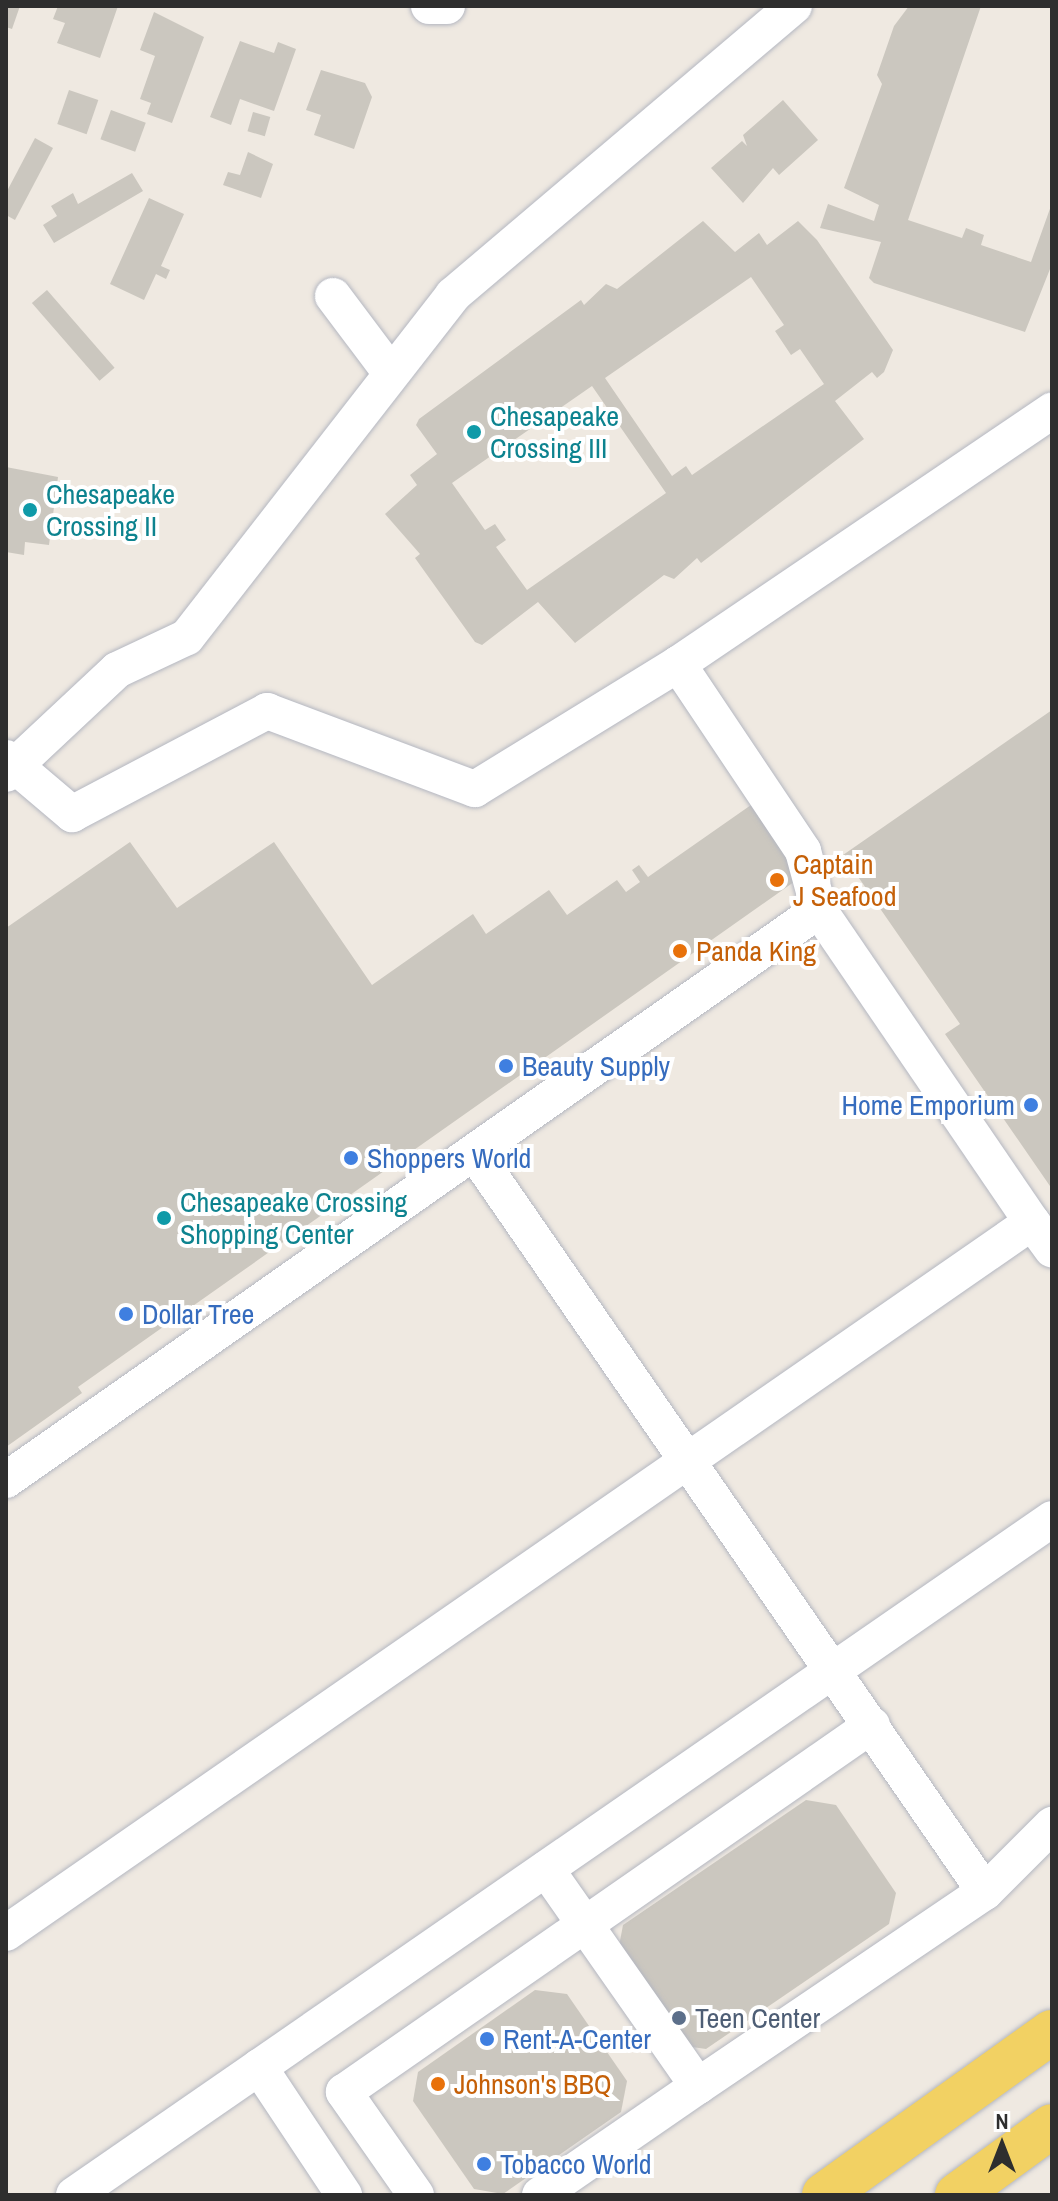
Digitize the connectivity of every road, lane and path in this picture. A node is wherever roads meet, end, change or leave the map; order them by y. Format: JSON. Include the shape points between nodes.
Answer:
{"nodes":[{"id":1,"x":794,"y":6,"type":"edge"},
{"id":2,"x":333,"y":296,"type":"dead end"},
{"id":3,"x":390,"y":372,"type":"junction"},
{"id":4,"x":1052,"y":411,"type":"edge"},
{"id":5,"x":678,"y":664,"type":"junction"},
{"id":6,"x":9,"y":766,"type":"edge"},
{"id":7,"x":819,"y":910,"type":"junction"},
{"id":8,"x":474,"y":1152,"type":"junction"},
{"id":9,"x":1042,"y":1236,"type":"edge"},
{"id":10,"x":689,"y":1460,"type":"junction"},
{"id":11,"x":6,"y":1480,"type":"edge"},
{"id":12,"x":1052,"y":1519,"type":"edge"},
{"id":13,"x":835,"y":1669,"type":"junction"},
{"id":14,"x":872,"y":1725,"type":"junction"},
{"id":15,"x":1052,"y":1825,"type":"edge"},
{"id":16,"x":546,"y":1869,"type":"junction"},
{"id":17,"x":985,"y":1892,"type":"junction"},
{"id":18,"x":584,"y":1923,"type":"junction"},
{"id":19,"x":6,"y":1933,"type":"edge"},
{"id":20,"x":1052,"y":2032,"type":"edge"},
{"id":21,"x":259,"y":2067,"type":"junction"},
{"id":22,"x":698,"y":2086,"type":"junction"},
{"id":23,"x":1052,"y":2126,"type":"edge"},
{"id":24,"x":74,"y":2195,"type":"edge"},
{"id":25,"x":344,"y":2195,"type":"edge"},
{"id":26,"x":416,"y":2195,"type":"edge"},
{"id":27,"x":540,"y":2195,"type":"edge"},
{"id":28,"x":824,"y":2195,"type":"edge"},
{"id":29,"x":957,"y":2195,"type":"edge"}],
"edges":[{"from":1,"to":3,"type":"lane","via":[[453,295]]},
{"from":2,"to":3,"type":"lane"},
{"from":3,"to":6,"type":"lane","via":[[331,459],[187,637],[117,670]]},
{"from":4,"to":5,"type":"lane"},
{"from":5,"to":6,"type":"lane","via":[[475,789],[267,711],[72,814]]},
{"from":5,"to":7,"type":"lane","via":[[803,851]]},
{"from":7,"to":8,"type":"lane"},
{"from":7,"to":9,"type":"lane"},
{"from":8,"to":10,"type":"lane"},
{"from":8,"to":11,"type":"lane"},
{"from":9,"to":10,"type":"lane"},
{"from":10,"to":13,"type":"lane"},
{"from":10,"to":19,"type":"lane"},
{"from":12,"to":13,"type":"lane"},
{"from":13,"to":14,"type":"lane"},
{"from":13,"to":16,"type":"lane"},
{"from":14,"to":17,"type":"lane"},
{"from":14,"to":18,"type":"lane"},
{"from":15,"to":17,"type":"lane"},
{"from":16,"to":18,"type":"lane"},
{"from":16,"to":21,"type":"lane"},
{"from":17,"to":22,"type":"lane"},
{"from":18,"to":22,"type":"lane"},
{"from":18,"to":26,"type":"lane","via":[[344,2092]]},
{"from":20,"to":28,"type":"main road"},
{"from":21,"to":24,"type":"lane"},
{"from":21,"to":25,"type":"lane"},
{"from":22,"to":27,"type":"lane"},
{"from":23,"to":29,"type":"main road"}]}
